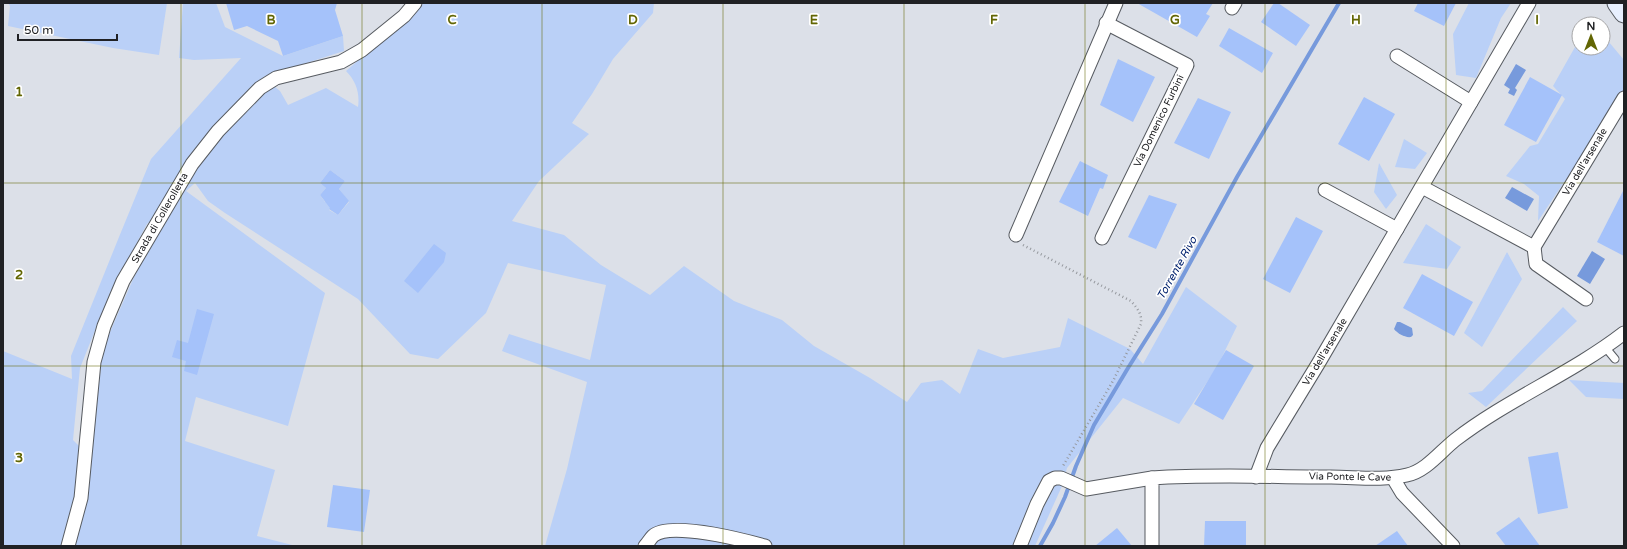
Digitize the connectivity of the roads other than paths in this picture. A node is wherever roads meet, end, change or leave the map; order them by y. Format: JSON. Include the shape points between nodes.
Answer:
{"nodes":[{"id":1,"x":415,"y":3,"type":"edge"},
{"id":2,"x":1116,"y":3,"type":"edge"},
{"id":3,"x":1530,"y":3,"type":"edge"},
{"id":4,"x":1619,"y":3,"type":"edge"},
{"id":5,"x":1624,"y":7,"type":"edge"},
{"id":6,"x":1624,"y":13,"type":"edge"},
{"id":7,"x":1106,"y":24,"type":"junction"},
{"id":8,"x":1397,"y":56,"type":"dead end"},
{"id":9,"x":1624,"y":98,"type":"edge"},
{"id":10,"x":1471,"y":102,"type":"junction"},
{"id":11,"x":1422,"y":186,"type":"junction"},
{"id":12,"x":1325,"y":190,"type":"dead end"},
{"id":13,"x":1397,"y":229,"type":"junction"},
{"id":14,"x":1016,"y":235,"type":"road end"},
{"id":15,"x":1102,"y":238,"type":"dead end"},
{"id":16,"x":1534,"y":247,"type":"junction"},
{"id":17,"x":1586,"y":299,"type":"dead end"},
{"id":18,"x":1624,"y":333,"type":"edge"},
{"id":19,"x":1605,"y":347,"type":"junction"},
{"id":20,"x":1615,"y":359,"type":"dead end"},
{"id":21,"x":1256,"y":477,"type":"junction"},
{"id":22,"x":1152,"y":478,"type":"junction"},
{"id":23,"x":1393,"y":478,"type":"junction"},
{"id":24,"x":68,"y":546,"type":"edge"},
{"id":25,"x":645,"y":546,"type":"edge"},
{"id":26,"x":765,"y":546,"type":"edge"},
{"id":27,"x":1020,"y":546,"type":"edge"},
{"id":28,"x":1152,"y":546,"type":"edge"},
{"id":29,"x":1453,"y":546,"type":"edge"}],
"edges":[{"from":1,"to":24,"type":"street","name":"Strada di Collerolletta","via":[[404,16],[362,50],[342,62],[276,78],[260,88],[218,131],[192,164],[123,281],[104,326],[94,362],[81,498]]},
{"from":2,"to":7,"type":"street"},
{"from":3,"to":10,"type":"street","name":"Via dell'arsenale"},
{"from":4,"to":5,"type":"street"},
{"from":4,"to":6,"type":"street"},
{"from":7,"to":14,"type":"street"},
{"from":7,"to":15,"type":"street","name":"Via Domenico Furbini","via":[[1187,65]]},
{"from":8,"to":10,"type":"street"},
{"from":9,"to":16,"type":"street","name":"Via dell'arsenale"},
{"from":10,"to":11,"type":"street","name":"Via dell'arsenale"},
{"from":11,"to":13,"type":"street","name":"Via dell'arsenale"},
{"from":11,"to":16,"type":"street"},
{"from":12,"to":13,"type":"street"},
{"from":13,"to":21,"type":"street","name":"Via dell'arsenale","via":[[1267,448]]},
{"from":16,"to":17,"type":"street","via":[[1536,264]]},
{"from":18,"to":19,"type":"street","name":"Via Ponte le Cave"},
{"from":19,"to":20,"type":"lane"},
{"from":19,"to":23,"type":"street","name":"Via Ponte le Cave","via":[[1489,416],[1453,441],[1423,468],[1409,475]]},
{"from":21,"to":22,"type":"street","name":"Via Ponte le Cave"},
{"from":21,"to":23,"type":"street","name":"Via Ponte le Cave"},
{"from":22,"to":27,"type":"street","name":"Via Ponte le Cave","via":[[1082,487],[1058,478],[1049,481]]},
{"from":22,"to":28,"type":"street"},
{"from":23,"to":29,"type":"street","via":[[1402,493]]},
{"from":25,"to":26,"type":"street","via":[[654,535],[678,529]]}]}
